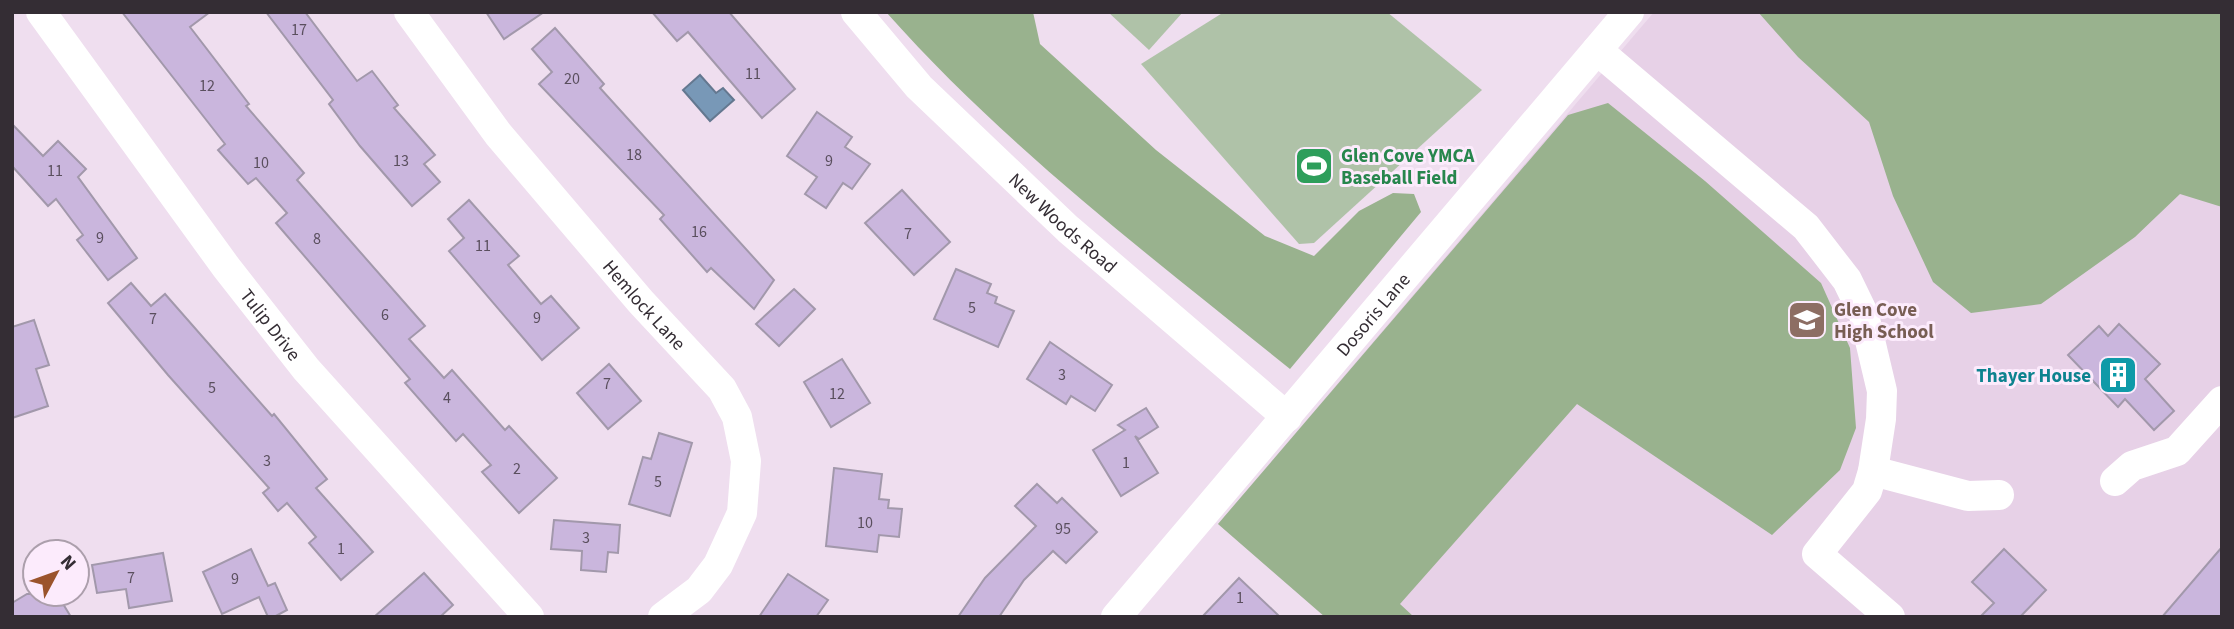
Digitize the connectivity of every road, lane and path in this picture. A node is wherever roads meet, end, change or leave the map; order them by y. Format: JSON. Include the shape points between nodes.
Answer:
{"nodes":[{"id":1,"x":41,"y":12,"type":"edge"},
{"id":2,"x":409,"y":12,"type":"edge"},
{"id":3,"x":856,"y":12,"type":"edge"},
{"id":4,"x":1629,"y":12,"type":"edge"},
{"id":5,"x":1597,"y":50,"type":"junction"},
{"id":6,"x":2222,"y":401,"type":"edge"},
{"id":7,"x":1287,"y":417,"type":"junction"},
{"id":8,"x":1873,"y":471,"type":"junction"},
{"id":9,"x":2115,"y":481,"type":"dead end"},
{"id":10,"x":1999,"y":495,"type":"dead end"},
{"id":11,"x":529,"y":617,"type":"edge"},
{"id":12,"x":663,"y":617,"type":"edge"},
{"id":13,"x":1116,"y":617,"type":"edge"},
{"id":14,"x":1890,"y":617,"type":"edge"}],
"edges":[{"from":1,"to":11,"type":"street","name":"Tulip Drive","via":[[306,369]]},
{"from":2,"to":12,"type":"street","name":"Hemlock Lane","via":[[498,134],[722,389],[737,417],[746,461],[742,513],[718,565],[698,590]]},
{"from":3,"to":7,"type":"street","name":"New Woods Road","via":[[919,87],[1068,229]]},
{"from":4,"to":5,"type":"street","name":"Dosoris Lane"},
{"from":5,"to":7,"type":"street","name":"Dosoris Lane"},
{"from":5,"to":8,"type":"street","via":[[1806,227],[1847,280],[1864,315],[1882,391]]},
{"from":6,"to":9,"type":"street","via":[[2178,451],[2132,466]]},
{"from":7,"to":13,"type":"street","name":"Dosoris Lane"},
{"from":8,"to":10,"type":"street","via":[[1968,496]]},
{"from":8,"to":14,"type":"street","via":[[1867,491],[1817,554]]}]}
